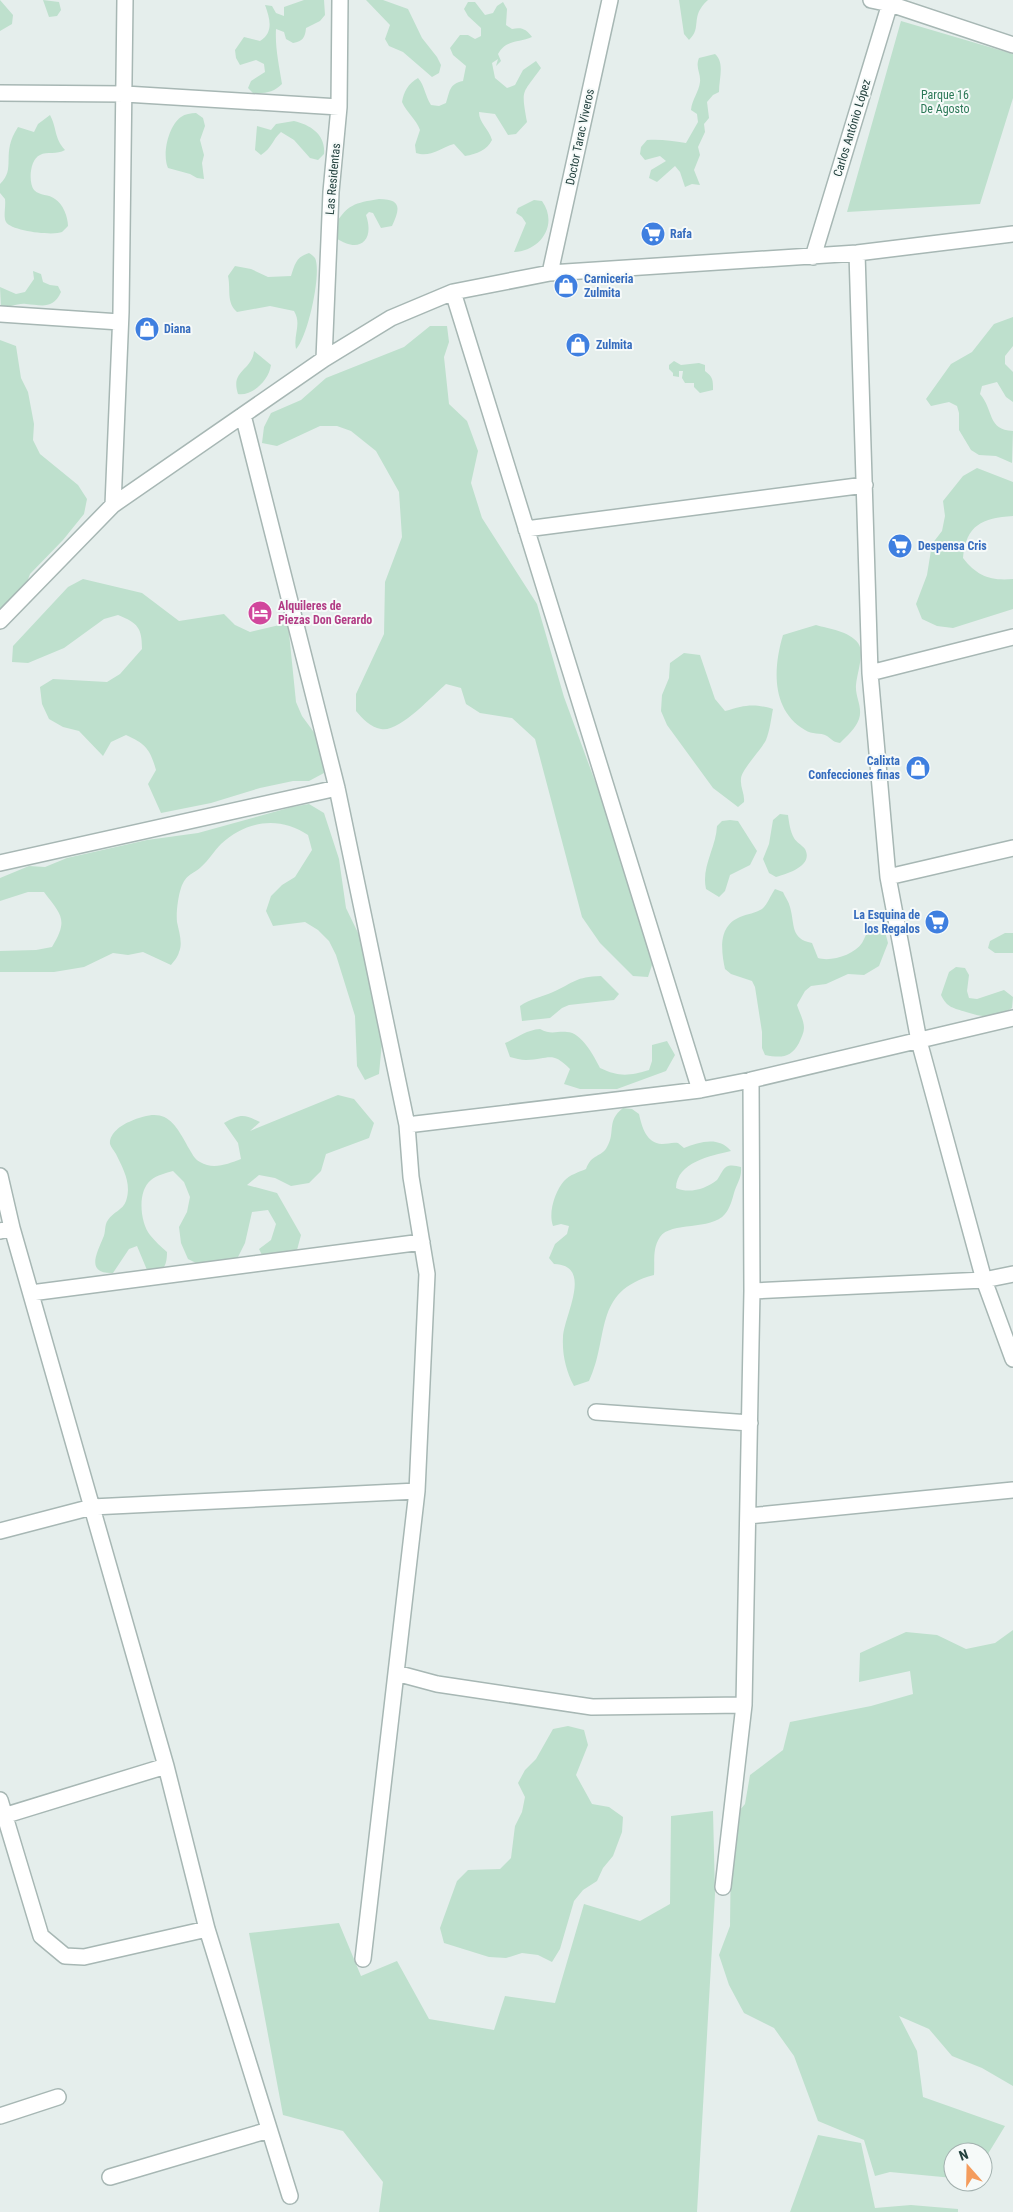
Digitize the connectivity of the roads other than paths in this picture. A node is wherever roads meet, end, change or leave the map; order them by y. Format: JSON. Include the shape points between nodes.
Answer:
{"nodes":[{"id":1,"x":125,"y":0,"type":"edge"},
{"id":2,"x":340,"y":0,"type":"edge"},
{"id":3,"x":610,"y":0,"type":"edge"},
{"id":4,"x":871,"y":0,"type":"edge"},
{"id":5,"x":890,"y":2,"type":"edge"},
{"id":6,"x":1013,"y":44,"type":"edge"},
{"id":7,"x":0,"y":93,"type":"edge"},
{"id":8,"x":125,"y":94,"type":"junction"},
{"id":9,"x":339,"y":107,"type":"junction"},
{"id":10,"x":1013,"y":234,"type":"edge"},
{"id":11,"x":857,"y":253,"type":"junction"},
{"id":12,"x":813,"y":257,"type":"junction"},
{"id":13,"x":550,"y":273,"type":"junction"},
{"id":14,"x":453,"y":292,"type":"junction"},
{"id":15,"x":0,"y":314,"type":"edge"},
{"id":16,"x":120,"y":322,"type":"junction"},
{"id":17,"x":324,"y":359,"type":"junction"},
{"id":18,"x":243,"y":415,"type":"junction"},
{"id":19,"x":865,"y":485,"type":"junction"},
{"id":20,"x":113,"y":505,"type":"junction"},
{"id":21,"x":526,"y":529,"type":"junction"},
{"id":22,"x":0,"y":621,"type":"edge"},
{"id":23,"x":1013,"y":637,"type":"edge"},
{"id":24,"x":870,"y":673,"type":"junction"},
{"id":25,"x":337,"y":788,"type":"junction"},
{"id":26,"x":1013,"y":848,"type":"edge"},
{"id":27,"x":0,"y":863,"type":"edge"},
{"id":28,"x":888,"y":877,"type":"junction"},
{"id":29,"x":1013,"y":1018,"type":"edge"},
{"id":30,"x":918,"y":1040,"type":"junction"},
{"id":31,"x":751,"y":1080,"type":"junction"},
{"id":32,"x":700,"y":1090,"type":"junction"},
{"id":33,"x":407,"y":1125,"type":"junction"},
{"id":34,"x":0,"y":1176,"type":"edge"},
{"id":35,"x":6,"y":1229,"type":"edge"},
{"id":36,"x":422,"y":1242,"type":"junction"},
{"id":37,"x":1013,"y":1274,"type":"edge"},
{"id":38,"x":984,"y":1280,"type":"junction"},
{"id":39,"x":752,"y":1291,"type":"junction"},
{"id":40,"x":30,"y":1293,"type":"junction"},
{"id":41,"x":1013,"y":1359,"type":"edge"},
{"id":42,"x":596,"y":1412,"type":"dead end"},
{"id":43,"x":750,"y":1423,"type":"junction"},
{"id":44,"x":1013,"y":1490,"type":"edge"},
{"id":45,"x":417,"y":1491,"type":"junction"},
{"id":46,"x":92,"y":1506,"type":"junction"},
{"id":47,"x":748,"y":1516,"type":"junction"},
{"id":48,"x":0,"y":1530,"type":"edge"},
{"id":49,"x":396,"y":1673,"type":"junction"},
{"id":50,"x":744,"y":1705,"type":"junction"},
{"id":51,"x":166,"y":1766,"type":"junction"},
{"id":52,"x":0,"y":1800,"type":"edge"},
{"id":53,"x":2,"y":1816,"type":"edge"},
{"id":54,"x":723,"y":1887,"type":"dead end"},
{"id":55,"x":207,"y":1929,"type":"junction"},
{"id":56,"x":362,"y":1959,"type":"dead end"},
{"id":57,"x":58,"y":2097,"type":"dead end"},
{"id":58,"x":0,"y":2116,"type":"edge"},
{"id":59,"x":270,"y":2130,"type":"junction"},
{"id":60,"x":110,"y":2177,"type":"dead end"},
{"id":61,"x":290,"y":2196,"type":"dead end"}],
"edges":[{"from":1,"to":8,"type":"street"},
{"from":2,"to":9,"type":"street","name":"Las Residentas"},
{"from":3,"to":13,"type":"street","name":"Doctor Tarac Viveros"},
{"from":4,"to":5,"type":"street"},
{"from":5,"to":6,"type":"street"},
{"from":5,"to":12,"type":"street","name":"Carlos António López"},
{"from":7,"to":8,"type":"street"},
{"from":8,"to":9,"type":"street"},
{"from":8,"to":16,"type":"street"},
{"from":9,"to":17,"type":"street","name":"Las Residentas","via":[[330,192]]},
{"from":10,"to":11,"type":"street"},
{"from":11,"to":12,"type":"street"},
{"from":11,"to":19,"type":"street"},
{"from":12,"to":13,"type":"street"},
{"from":13,"to":14,"type":"street"},
{"from":14,"to":17,"type":"street","via":[[391,318]]},
{"from":14,"to":21,"type":"street"},
{"from":15,"to":16,"type":"street"},
{"from":16,"to":20,"type":"street"},
{"from":17,"to":18,"type":"street"},
{"from":18,"to":20,"type":"street"},
{"from":18,"to":25,"type":"street"},
{"from":19,"to":21,"type":"street"},
{"from":19,"to":24,"type":"street"},
{"from":20,"to":22,"type":"street"},
{"from":21,"to":32,"type":"street"},
{"from":23,"to":24,"type":"street"},
{"from":24,"to":28,"type":"street"},
{"from":25,"to":27,"type":"street"},
{"from":25,"to":33,"type":"street"},
{"from":26,"to":28,"type":"street"},
{"from":28,"to":30,"type":"street"},
{"from":29,"to":30,"type":"street"},
{"from":30,"to":31,"type":"street"},
{"from":30,"to":38,"type":"street"},
{"from":31,"to":32,"type":"street"},
{"from":31,"to":39,"type":"street"},
{"from":32,"to":33,"type":"street"},
{"from":33,"to":36,"type":"street","via":[[411,1177]]},
{"from":34,"to":35,"type":"street"},
{"from":35,"to":40,"type":"street"},
{"from":36,"to":40,"type":"street"},
{"from":36,"to":45,"type":"street","via":[[427,1274]]},
{"from":37,"to":38,"type":"street"},
{"from":38,"to":39,"type":"street"},
{"from":38,"to":41,"type":"street"},
{"from":39,"to":43,"type":"street"},
{"from":40,"to":46,"type":"street"},
{"from":42,"to":43,"type":"street"},
{"from":43,"to":47,"type":"street"},
{"from":44,"to":47,"type":"street"},
{"from":45,"to":46,"type":"street"},
{"from":45,"to":49,"type":"street"},
{"from":46,"to":48,"type":"street"},
{"from":46,"to":51,"type":"street"},
{"from":47,"to":50,"type":"street"},
{"from":49,"to":50,"type":"street","via":[[437,1684],[592,1707]]},
{"from":49,"to":56,"type":"street"},
{"from":50,"to":54,"type":"street"},
{"from":51,"to":53,"type":"street"},
{"from":51,"to":55,"type":"street"},
{"from":52,"to":53,"type":"street"},
{"from":53,"to":55,"type":"street","via":[[41,1936],[65,1956],[84,1957]]},
{"from":55,"to":59,"type":"street"},
{"from":57,"to":58,"type":"street"},
{"from":59,"to":60,"type":"street"},
{"from":59,"to":61,"type":"street"}]}
